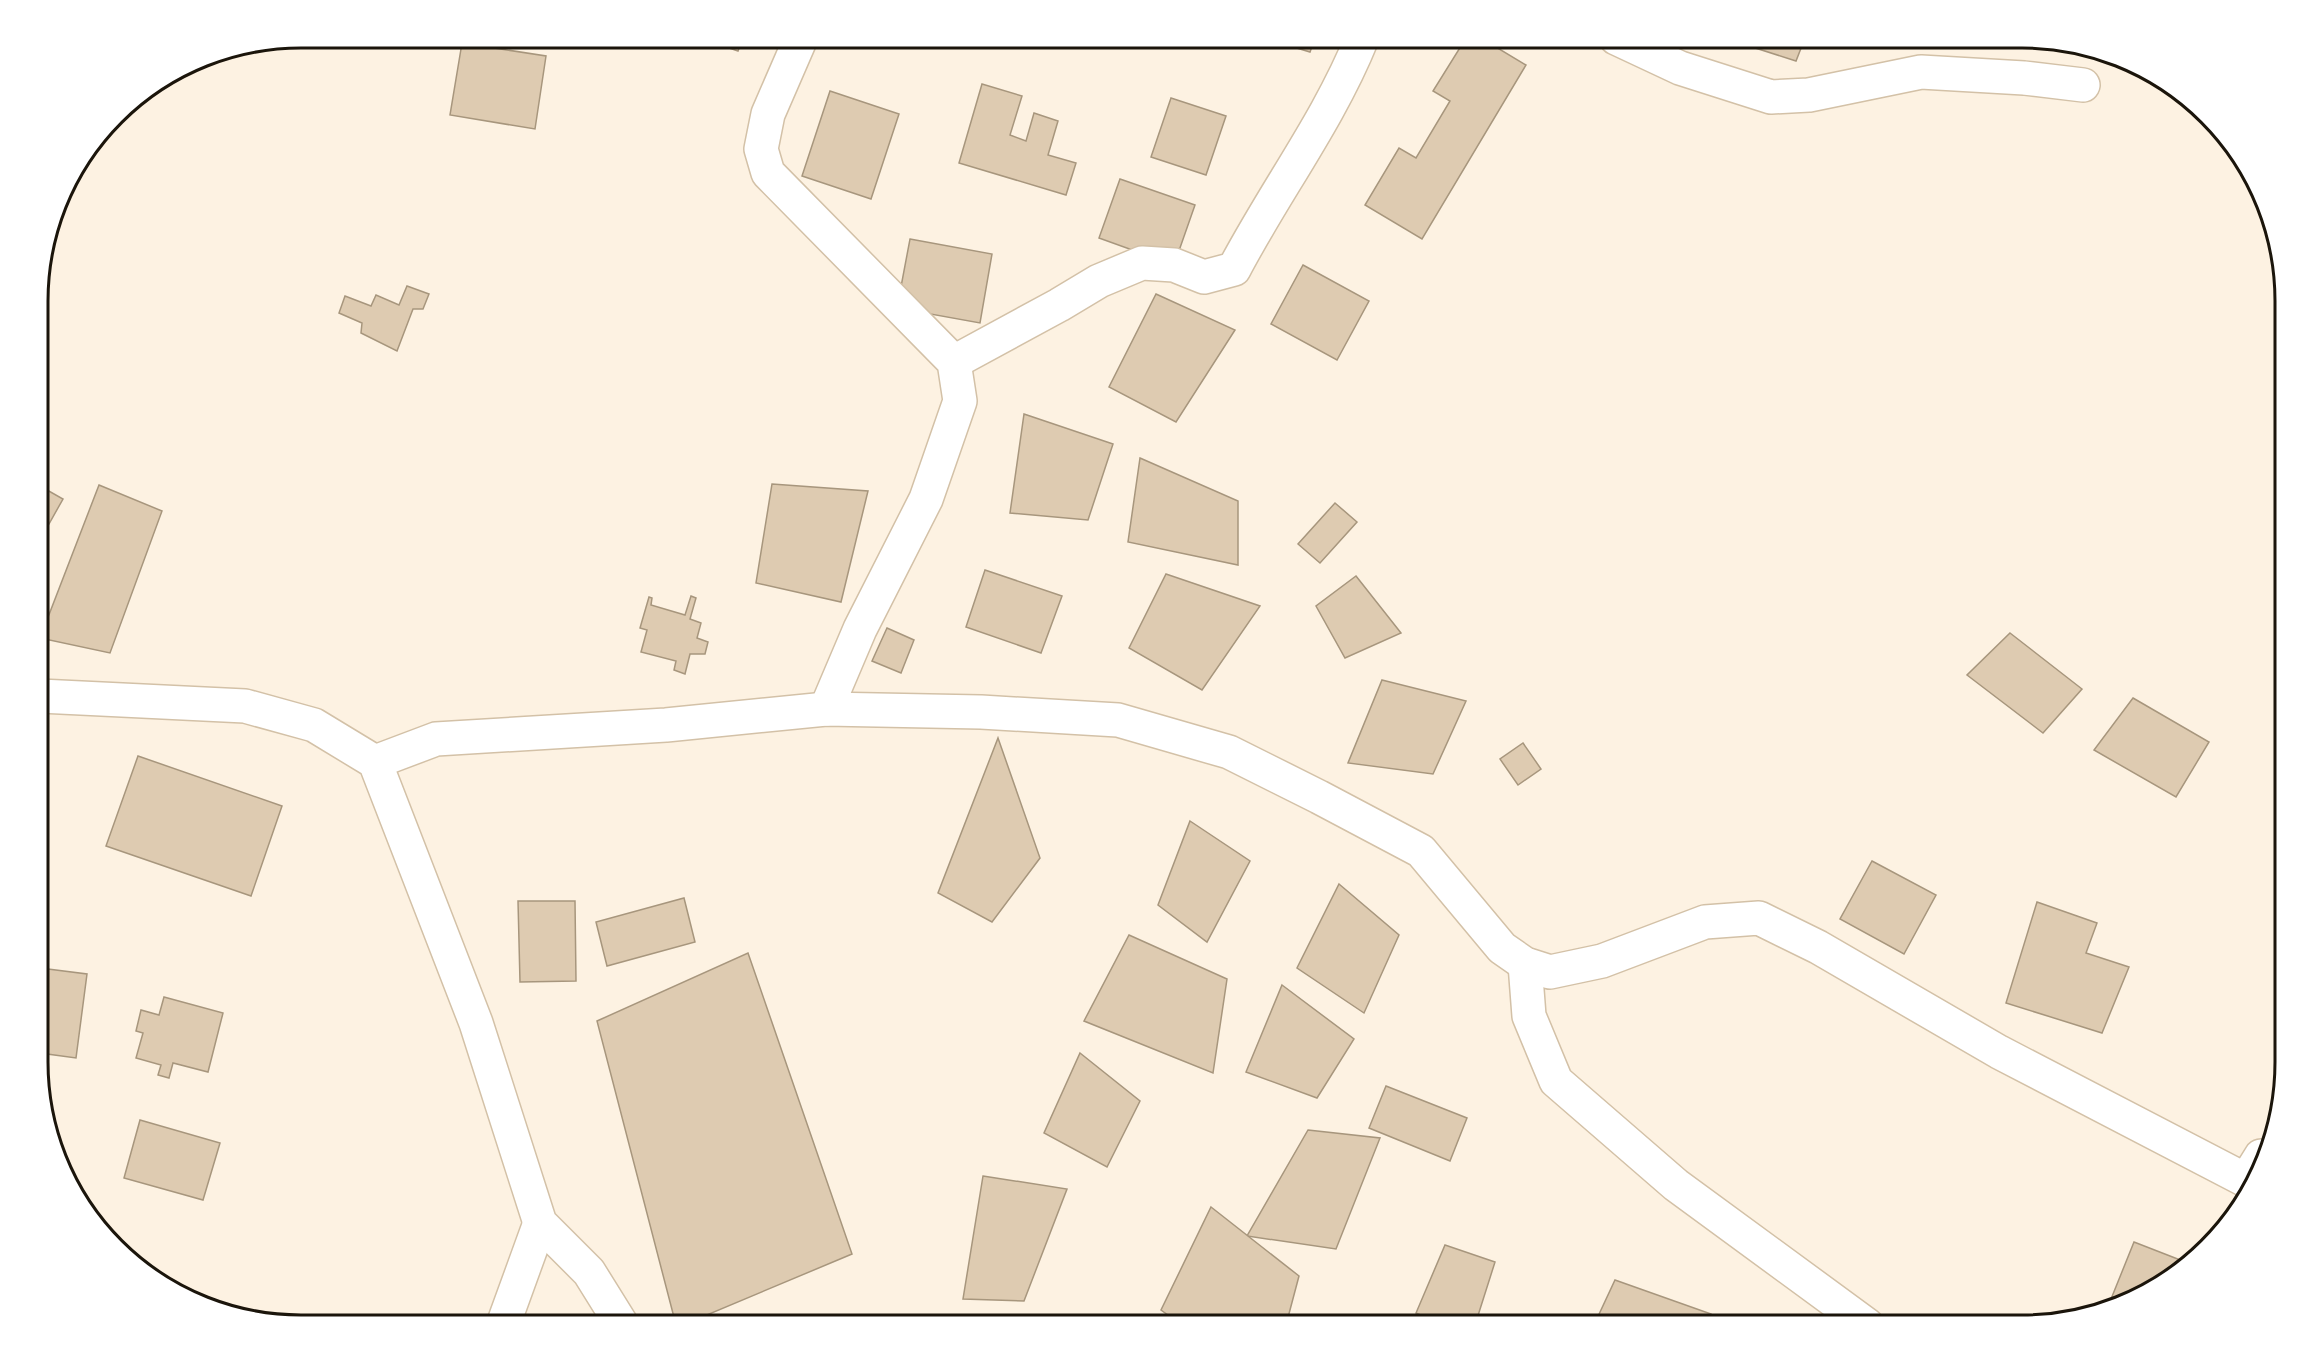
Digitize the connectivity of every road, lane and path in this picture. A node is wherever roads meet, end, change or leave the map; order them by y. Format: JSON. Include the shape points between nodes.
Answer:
{"nodes":[{"id":1,"x":797,"y":48,"type":"edge"},
{"id":2,"x":1358,"y":48,"type":"edge"},
{"id":3,"x":1637,"y":48,"type":"edge"},
{"id":4,"x":2083,"y":85,"type":"dead end"},
{"id":5,"x":954,"y":362,"type":"junction"},
{"id":6,"x":48,"y":696,"type":"edge"},
{"id":7,"x":826,"y":709,"type":"junction"},
{"id":8,"x":375,"y":762,"type":"junction"},
{"id":9,"x":1525,"y":964,"type":"junction"},
{"id":10,"x":2250,"y":1172,"type":"edge"},
{"id":11,"x":540,"y":1223,"type":"junction"},
{"id":12,"x":507,"y":1315,"type":"edge"},
{"id":13,"x":616,"y":1315,"type":"edge"},
{"id":14,"x":1853,"y":1315,"type":"edge"}],
"edges":[{"from":1,"to":5,"type":"street","via":[[768,114],[761,149],[768,173]]},
{"from":2,"to":5,"type":"street","via":[[1234,269],[1204,277],[1174,265],[1142,263],[1099,281]]},
{"from":3,"to":4,"type":"street","via":[[1680,68],[1771,98],[1809,95],[1921,72]]},
{"from":5,"to":7,"type":"street","via":[[960,401],[926,499],[860,628]]},
{"from":6,"to":8,"type":"street","via":[[245,706],[314,725]]},
{"from":7,"to":8,"type":"street","via":[[436,739]]},
{"from":7,"to":9,"type":"street","via":[[1118,720],[1229,752],[1421,851],[1502,948]]},
{"from":8,"to":11,"type":"street","via":[[476,1023]]},
{"from":9,"to":10,"type":"street","via":[[1550,972],[1602,961],[1705,922],[1759,918],[1818,947],[1999,1052]]},
{"from":9,"to":14,"type":"street","via":[[1529,1016],[1556,1082],[1676,1185]]},
{"from":11,"to":12,"type":"street"},
{"from":11,"to":13,"type":"street","via":[[589,1272]]}]}
